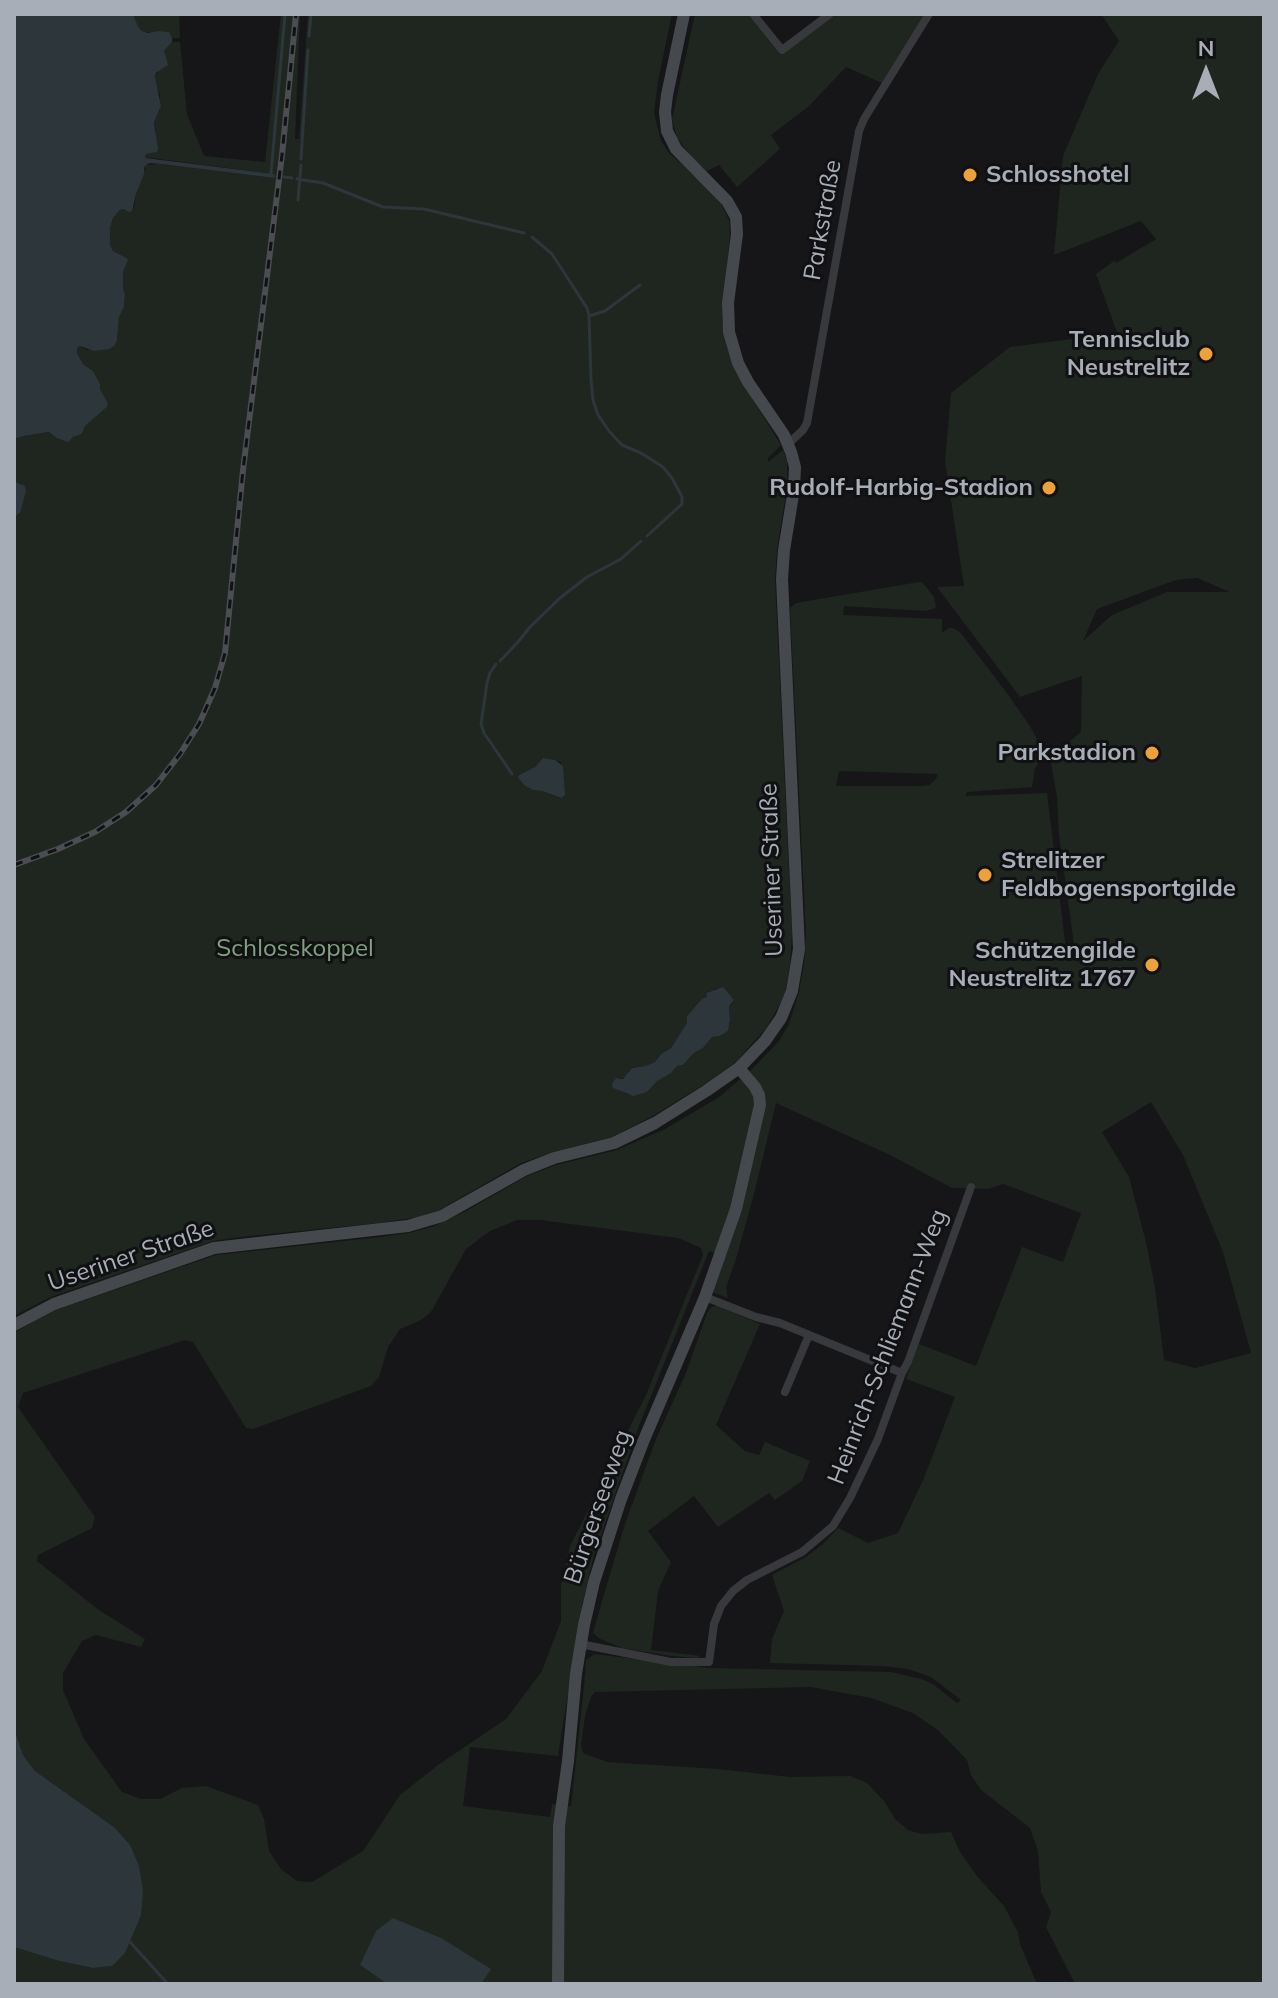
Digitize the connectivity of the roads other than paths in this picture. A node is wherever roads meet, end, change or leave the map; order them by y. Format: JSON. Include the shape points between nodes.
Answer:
{"nodes":[{"id":1,"x":684,"y":14,"type":"edge"},
{"id":2,"x":753,"y":14,"type":"edge"},
{"id":3,"x":830,"y":14,"type":"edge"},
{"id":4,"x":929,"y":14,"type":"edge"},
{"id":5,"x":788,"y":444,"type":"junction"},
{"id":6,"x":739,"y":1068,"type":"junction"},
{"id":7,"x":971,"y":1187,"type":"dead end"},
{"id":8,"x":705,"y":1297,"type":"junction"},
{"id":9,"x":14,"y":1325,"type":"edge"},
{"id":10,"x":809,"y":1335,"type":"junction"},
{"id":11,"x":902,"y":1373,"type":"junction"},
{"id":12,"x":785,"y":1392,"type":"dead end"},
{"id":13,"x":580,"y":1644,"type":"junction"},
{"id":14,"x":558,"y":1984,"type":"edge"}],
"edges":[{"from":1,"to":5,"type":"main road","name":"Useriner Straße","via":[[667,95],[667,131],[676,149],[736,217],[729,332],[748,382]]},
{"from":2,"to":3,"type":"street","via":[[782,50]]},
{"from":4,"to":5,"type":"street","name":"Parkstraße","via":[[859,131],[807,423]]},
{"from":5,"to":6,"type":"main road","name":"Useriner Straße","via":[[795,474],[782,579],[799,949],[781,1018]]},
{"from":6,"to":8,"type":"main road","name":"Bürgerseeweg","via":[[759,1095],[759,1114],[732,1224]]},
{"from":6,"to":9,"type":"main road","name":"Useriner Straße","via":[[637,1134],[524,1170],[442,1216],[380,1230],[214,1248],[54,1304]]},
{"from":7,"to":11,"type":"street","name":"Heinrich-Schliemann-Weg"},
{"from":8,"to":10,"type":"street"},
{"from":8,"to":13,"type":"main road","name":"Bürgerseeweg","via":[[621,1499]]},
{"from":10,"to":11,"type":"street"},
{"from":10,"to":12,"type":"street"},
{"from":11,"to":13,"type":"street","name":"Heinrich-Schliemann-Weg","via":[[871,1456],[839,1517],[802,1552],[733,1591],[714,1624],[709,1662],[658,1660]]},
{"from":13,"to":14,"type":"main road","name":"Bürgerseeweg","via":[[559,1826]]}]}
